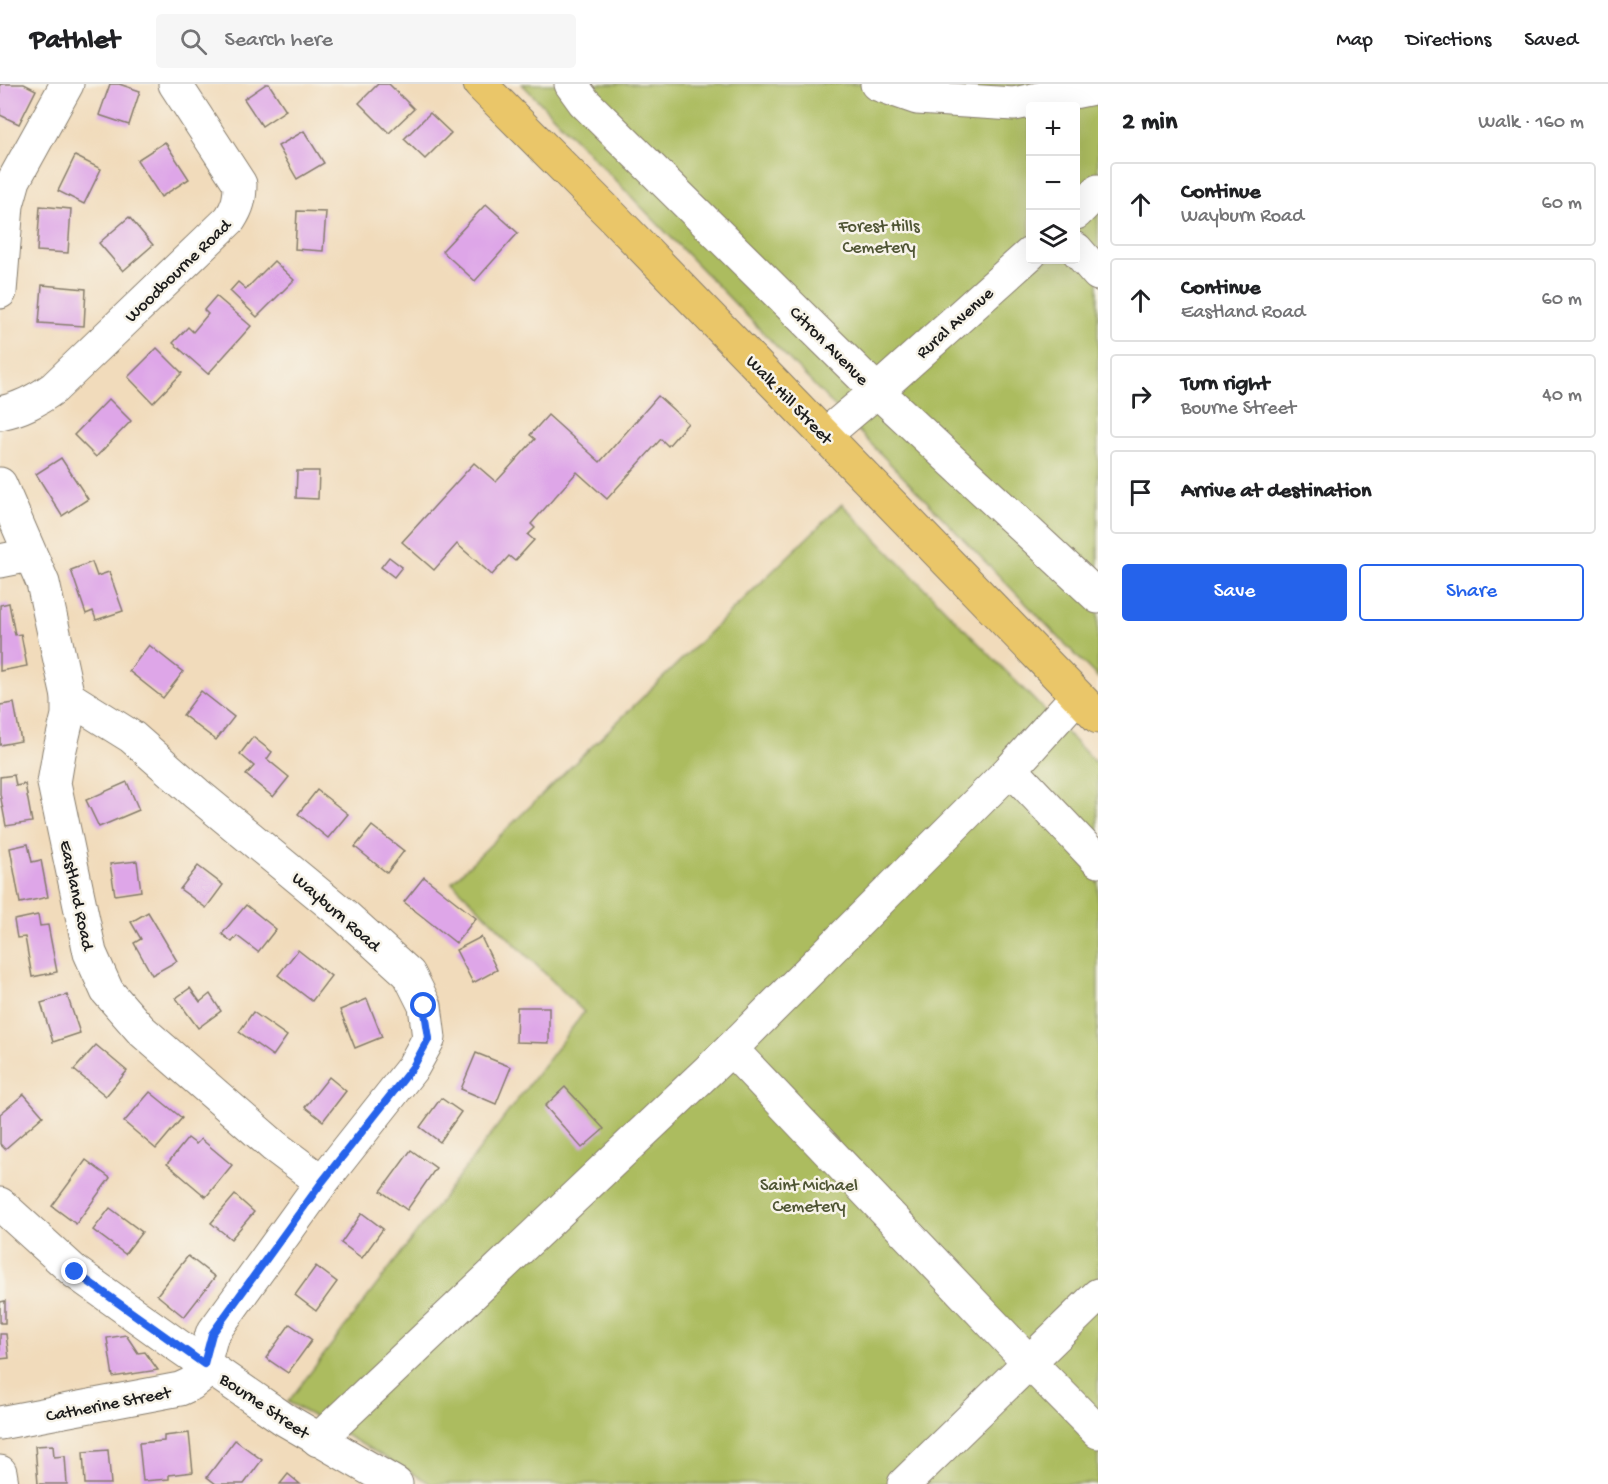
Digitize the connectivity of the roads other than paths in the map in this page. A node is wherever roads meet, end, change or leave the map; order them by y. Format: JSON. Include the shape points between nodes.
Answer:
{"nodes":[{"id":1,"x":67,"y":84,"type":"edge"},
{"id":2,"x":175,"y":84,"type":"edge"},
{"id":3,"x":480,"y":84,"type":"edge"},
{"id":4,"x":571,"y":84,"type":"edge"},
{"id":5,"x":877,"y":84,"type":"edge"},
{"id":6,"x":1098,"y":87,"type":"edge"},
{"id":7,"x":1098,"y":191,"type":"edge"},
{"id":8,"x":1079,"y":210,"type":"edge"},
{"id":9,"x":1080,"y":254,"type":"edge"},
{"id":10,"x":1026,"y":258,"type":"edge"},
{"id":11,"x":1098,"y":274,"type":"edge"},
{"id":12,"x":0,"y":292,"type":"edge"},
{"id":13,"x":877,"y":391,"type":"junction"},
{"id":14,"x":0,"y":413,"type":"edge"},
{"id":15,"x":825,"y":435,"type":"junction"},
{"id":16,"x":0,"y":484,"type":"edge"},
{"id":17,"x":15,"y":558,"type":"edge"},
{"id":18,"x":1097,"y":593,"type":"edge"},
{"id":19,"x":68,"y":697,"type":"junction"},
{"id":20,"x":1088,"y":706,"type":"edge"},
{"id":21,"x":1011,"y":769,"type":"junction"},
{"id":22,"x":1098,"y":861,"type":"edge"},
{"id":23,"x":732,"y":1049,"type":"junction"},
{"id":24,"x":322,"y":1182,"type":"junction"},
{"id":25,"x":0,"y":1204,"type":"edge"},
{"id":26,"x":1098,"y":1295,"type":"edge"},
{"id":27,"x":1029,"y":1362,"type":"junction"},
{"id":28,"x":204,"y":1364,"type":"junction"},
{"id":29,"x":0,"y":1423,"type":"edge"},
{"id":30,"x":1098,"y":1432,"type":"edge"},
{"id":31,"x":318,"y":1440,"type":"junction"},
{"id":32,"x":0,"y":1472,"type":"edge"},
{"id":33,"x":2,"y":1484,"type":"edge"},
{"id":34,"x":396,"y":1484,"type":"edge"},
{"id":35,"x":904,"y":1484,"type":"edge"}],
"edges":[{"from":1,"to":12,"type":"street","via":[[10,192]]},
{"from":2,"to":14,"type":"street","name":"Woodbourne Road","via":[[240,184],[236,211],[54,388],[21,408]]},
{"from":3,"to":15,"type":"main road","name":"Walk Hill Street"},
{"from":4,"to":13,"type":"street","name":"Citron Avenue","via":[[584,102]]},
{"from":5,"to":6,"type":"street","via":[[917,98],[1014,104]]},
{"from":7,"to":8,"type":"street"},
{"from":9,"to":11,"type":"street"},
{"from":10,"to":13,"type":"street","name":"Rural Avenue"},
{"from":13,"to":15,"type":"street","name":"Rural Avenue"},
{"from":13,"to":18,"type":"street","name":"Citron Avenue"},
{"from":15,"to":20,"type":"main road","name":"Walk Hill Street"},
{"from":16,"to":17,"type":"street","name":"Eastland Road"},
{"from":17,"to":19,"type":"street","name":"Eastland Road","via":[[47,594]]},
{"from":19,"to":24,"type":"street","name":"Eastland Road","via":[[54,783],[90,953],[108,991],[141,1030],[274,1146]]},
{"from":19,"to":24,"type":"street","name":"Wayburn Road","via":[[132,737],[409,974],[424,1006],[429,1038],[413,1067]]},
{"from":20,"to":21,"type":"street"},
{"from":21,"to":22,"type":"street"},
{"from":21,"to":23,"type":"street"},
{"from":23,"to":27,"type":"street"},
{"from":23,"to":31,"type":"street"},
{"from":24,"to":28,"type":"street","via":[[212,1334]]},
{"from":25,"to":28,"type":"street","name":"Bourne Street","via":[[75,1272]]},
{"from":26,"to":27,"type":"street"},
{"from":27,"to":30,"type":"street"},
{"from":27,"to":35,"type":"street"},
{"from":28,"to":29,"type":"street","name":"Catherine Street","via":[[201,1376],[180,1389]]},
{"from":28,"to":31,"type":"street","name":"Bourne Street"},
{"from":31,"to":34,"type":"street","name":"Bourne Street"},
{"from":32,"to":33,"type":"street"}]}
